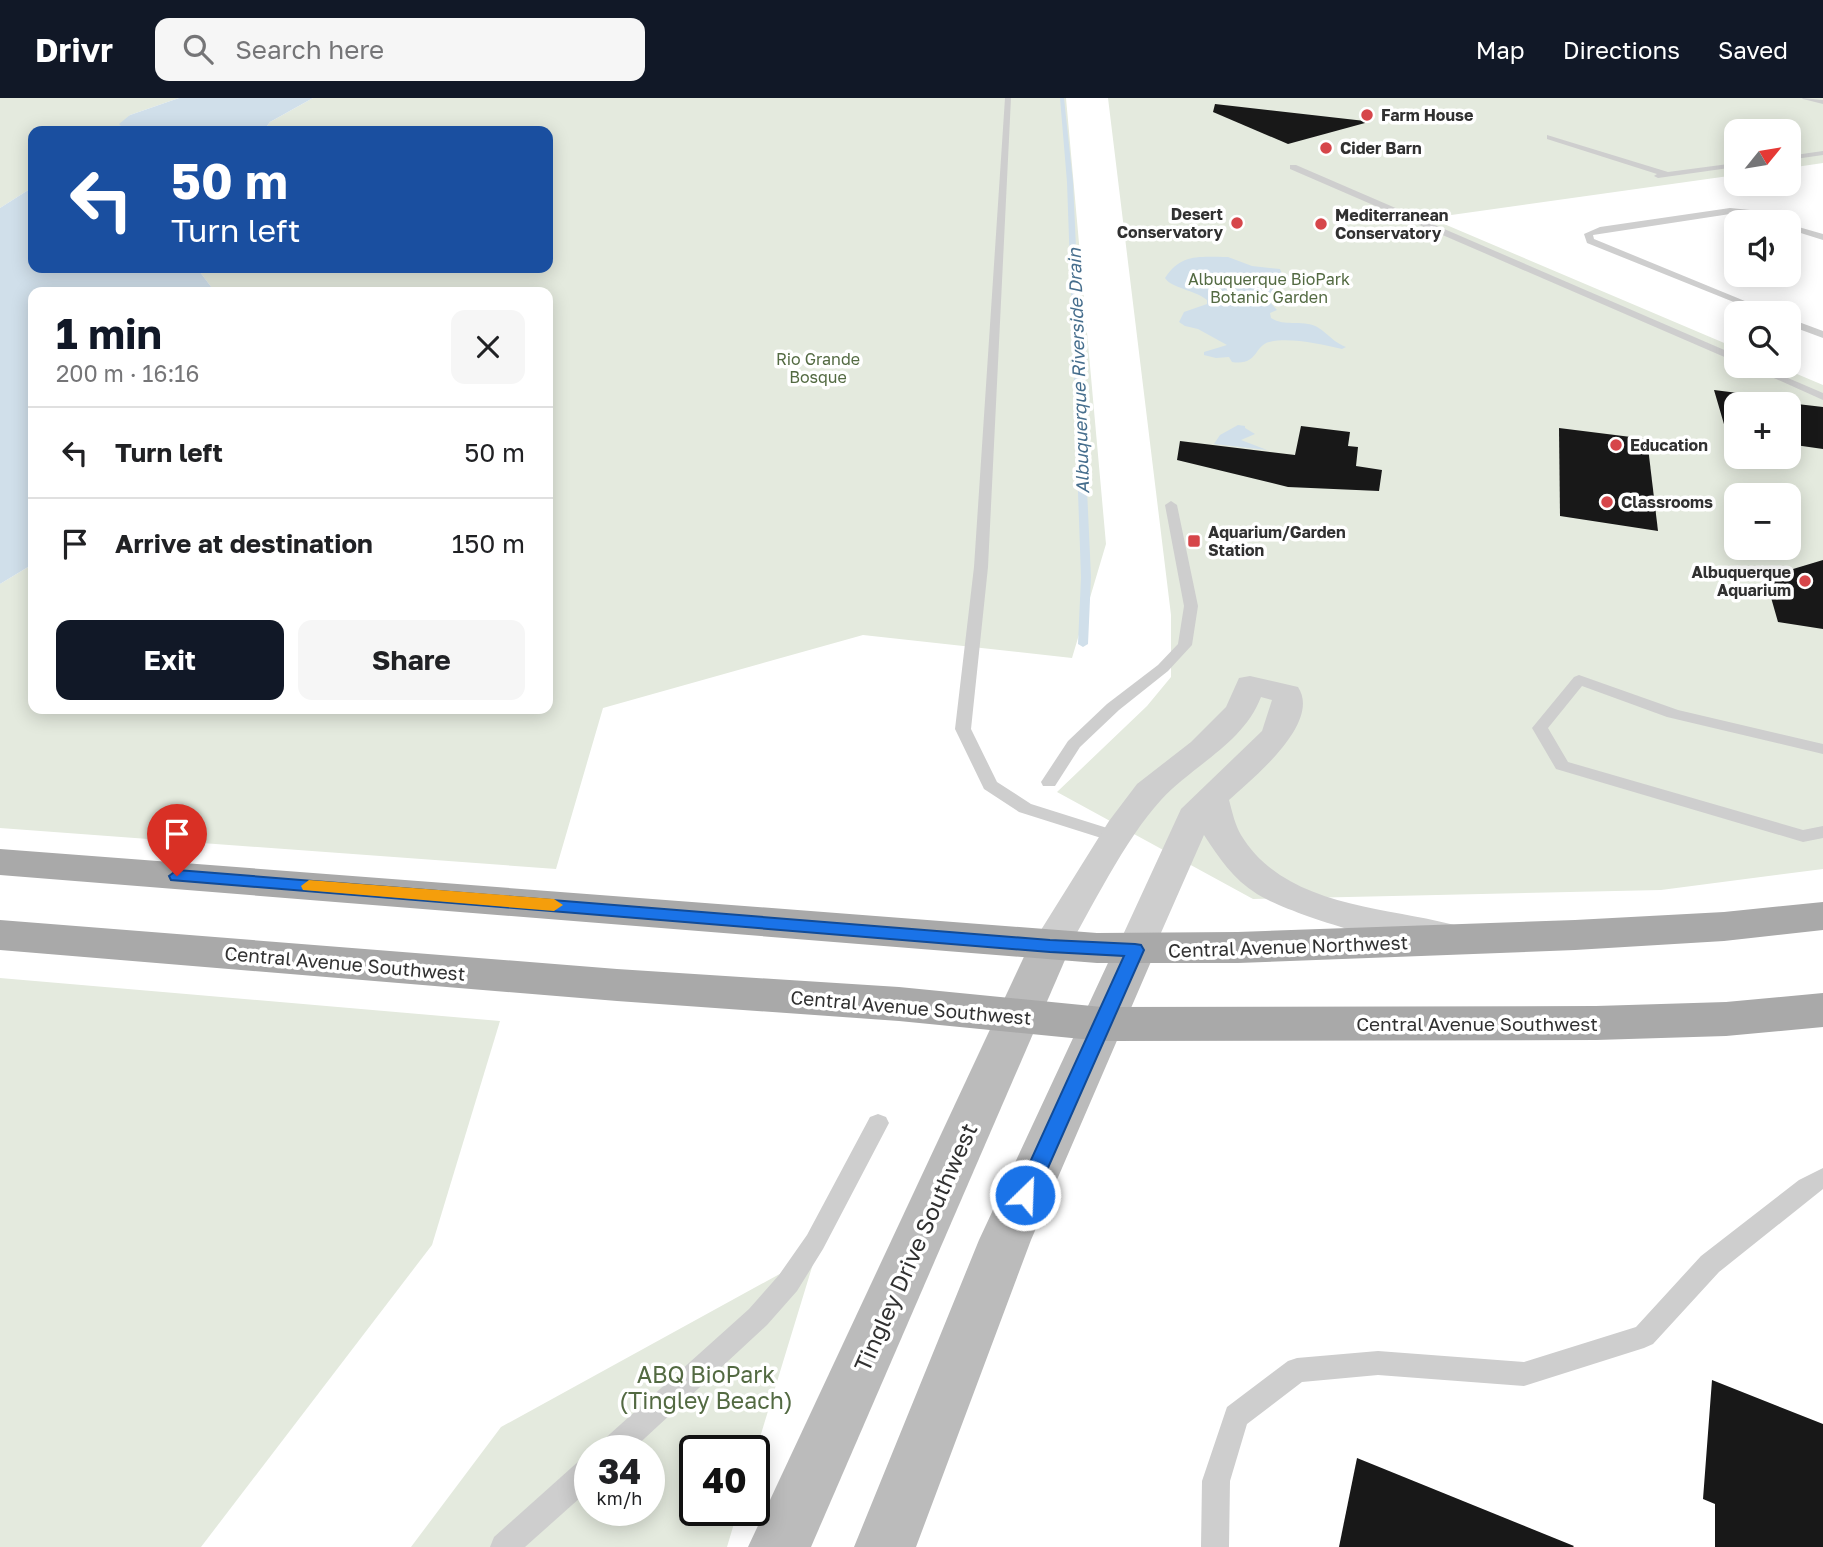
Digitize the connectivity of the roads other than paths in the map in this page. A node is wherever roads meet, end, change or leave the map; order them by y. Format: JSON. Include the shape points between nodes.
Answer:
{"nodes":[{"id":1,"x":1007,"y":98,"type":"edge"},
{"id":2,"x":1805,"y":98,"type":"edge"},
{"id":3,"x":1823,"y":102,"type":"edge"},
{"id":4,"x":1550,"y":137,"type":"dead end"},
{"id":5,"x":1823,"y":153,"type":"edge"},
{"id":6,"x":1801,"y":156,"type":"edge"},
{"id":7,"x":1293,"y":167,"type":"dead end"},
{"id":8,"x":1724,"y":167,"type":"edge"},
{"id":9,"x":1668,"y":174,"type":"junction"},
{"id":10,"x":1658,"y":176,"type":"dead end"},
{"id":11,"x":1724,"y":212,"type":"edge"},
{"id":12,"x":1801,"y":230,"type":"edge"},
{"id":13,"x":1823,"y":237,"type":"edge"},
{"id":14,"x":1739,"y":301,"type":"edge"},
{"id":15,"x":1801,"y":326,"type":"edge"},
{"id":16,"x":1823,"y":335,"type":"edge"},
{"id":17,"x":1724,"y":354,"type":"edge"},
{"id":18,"x":1779,"y":378,"type":"edge"},
{"id":19,"x":1823,"y":397,"type":"edge"},
{"id":20,"x":1171,"y":505,"type":"dead end"},
{"id":21,"x":1823,"y":749,"type":"edge"},
{"id":22,"x":1049,"y":782,"type":"dead end"},
{"id":23,"x":1211,"y":797,"type":"junction"},
{"id":24,"x":1823,"y":832,"type":"edge"},
{"id":25,"x":1117,"y":837,"type":"junction"},
{"id":26,"x":0,"y":862,"type":"edge"},
{"id":27,"x":1823,"y":916,"type":"edge"},
{"id":28,"x":0,"y":935,"type":"edge"},
{"id":29,"x":1461,"y":940,"type":"junction"},
{"id":30,"x":1050,"y":946,"type":"junction"},
{"id":31,"x":1135,"y":950,"type":"junction"},
{"id":32,"x":1823,"y":1010,"type":"edge"},
{"id":33,"x":1018,"y":1015,"type":"junction"},
{"id":34,"x":1102,"y":1024,"type":"junction"},
{"id":35,"x":878,"y":1123,"type":"dead end"},
{"id":36,"x":1823,"y":1178,"type":"edge"},
{"id":37,"x":629,"y":1435,"type":"edge"},
{"id":38,"x":574,"y":1484,"type":"edge"},
{"id":39,"x":504,"y":1547,"type":"edge"},
{"id":40,"x":779,"y":1547,"type":"edge"},
{"id":41,"x":885,"y":1547,"type":"edge"},
{"id":42,"x":1215,"y":1547,"type":"edge"}],
"edges":[{"from":1,"to":25,"type":"lane","via":[[981,567],[963,729],[990,785],[1025,808]]},
{"from":2,"to":3,"type":"lane"},
{"from":4,"to":9,"type":"lane"},
{"from":5,"to":6,"type":"lane"},
{"from":7,"to":17,"type":"lane"},
{"from":8,"to":9,"type":"lane"},
{"from":9,"to":10,"type":"lane"},
{"from":11,"to":14,"type":"lane","via":[[1588,234],[1590,241]]},
{"from":12,"to":13,"type":"lane"},
{"from":15,"to":16,"type":"lane"},
{"from":18,"to":19,"type":"lane"},
{"from":20,"to":22,"type":"lane","via":[[1191,606],[1185,645],[1074,744]]},
{"from":21,"to":24,"type":"lane","via":[[1673,714],[1579,680],[1540,728],[1562,765],[1803,836]]},
{"from":23,"to":25,"type":"street","via":[[1277,734],[1288,705],[1287,694],[1250,685],[1240,710],[1203,749],[1149,792]]},
{"from":23,"to":29,"type":"street","via":[[1214,818],[1230,852],[1269,887],[1302,904]]},
{"from":23,"to":31,"type":"street","via":[[1198,809]]},
{"from":25,"to":30,"type":"street"},
{"from":26,"to":30,"type":"main road","name":"Central Avenue Northwest"},
{"from":27,"to":29,"type":"main road","name":"Central Avenue Northwest","via":[[1672,931]]},
{"from":28,"to":33,"type":"main road","name":"Central Avenue Southwest"},
{"from":29,"to":31,"type":"main road","name":"Central Avenue Northwest"},
{"from":30,"to":31,"type":"main road","name":"Central Avenue Northwest"},
{"from":30,"to":33,"type":"street","name":"Tingley Drive Southwest"},
{"from":31,"to":34,"type":"street"},
{"from":32,"to":34,"type":"main road","name":"Central Avenue Southwest","via":[[1727,1020],[1596,1023]]},
{"from":33,"to":34,"type":"main road","name":"Central Avenue Southwest"},
{"from":33,"to":40,"type":"street","name":"Tingley Drive Southwest"},
{"from":34,"to":41,"type":"street","via":[[1005,1240]]},
{"from":35,"to":37,"type":"lane","via":[[846,1188],[788,1283],[748,1326]]},
{"from":36,"to":42,"type":"lane","via":[[1710,1264],[1644,1336],[1524,1374],[1378,1363],[1297,1370],[1236,1416],[1216,1481]]},
{"from":38,"to":39,"type":"lane"}]}
